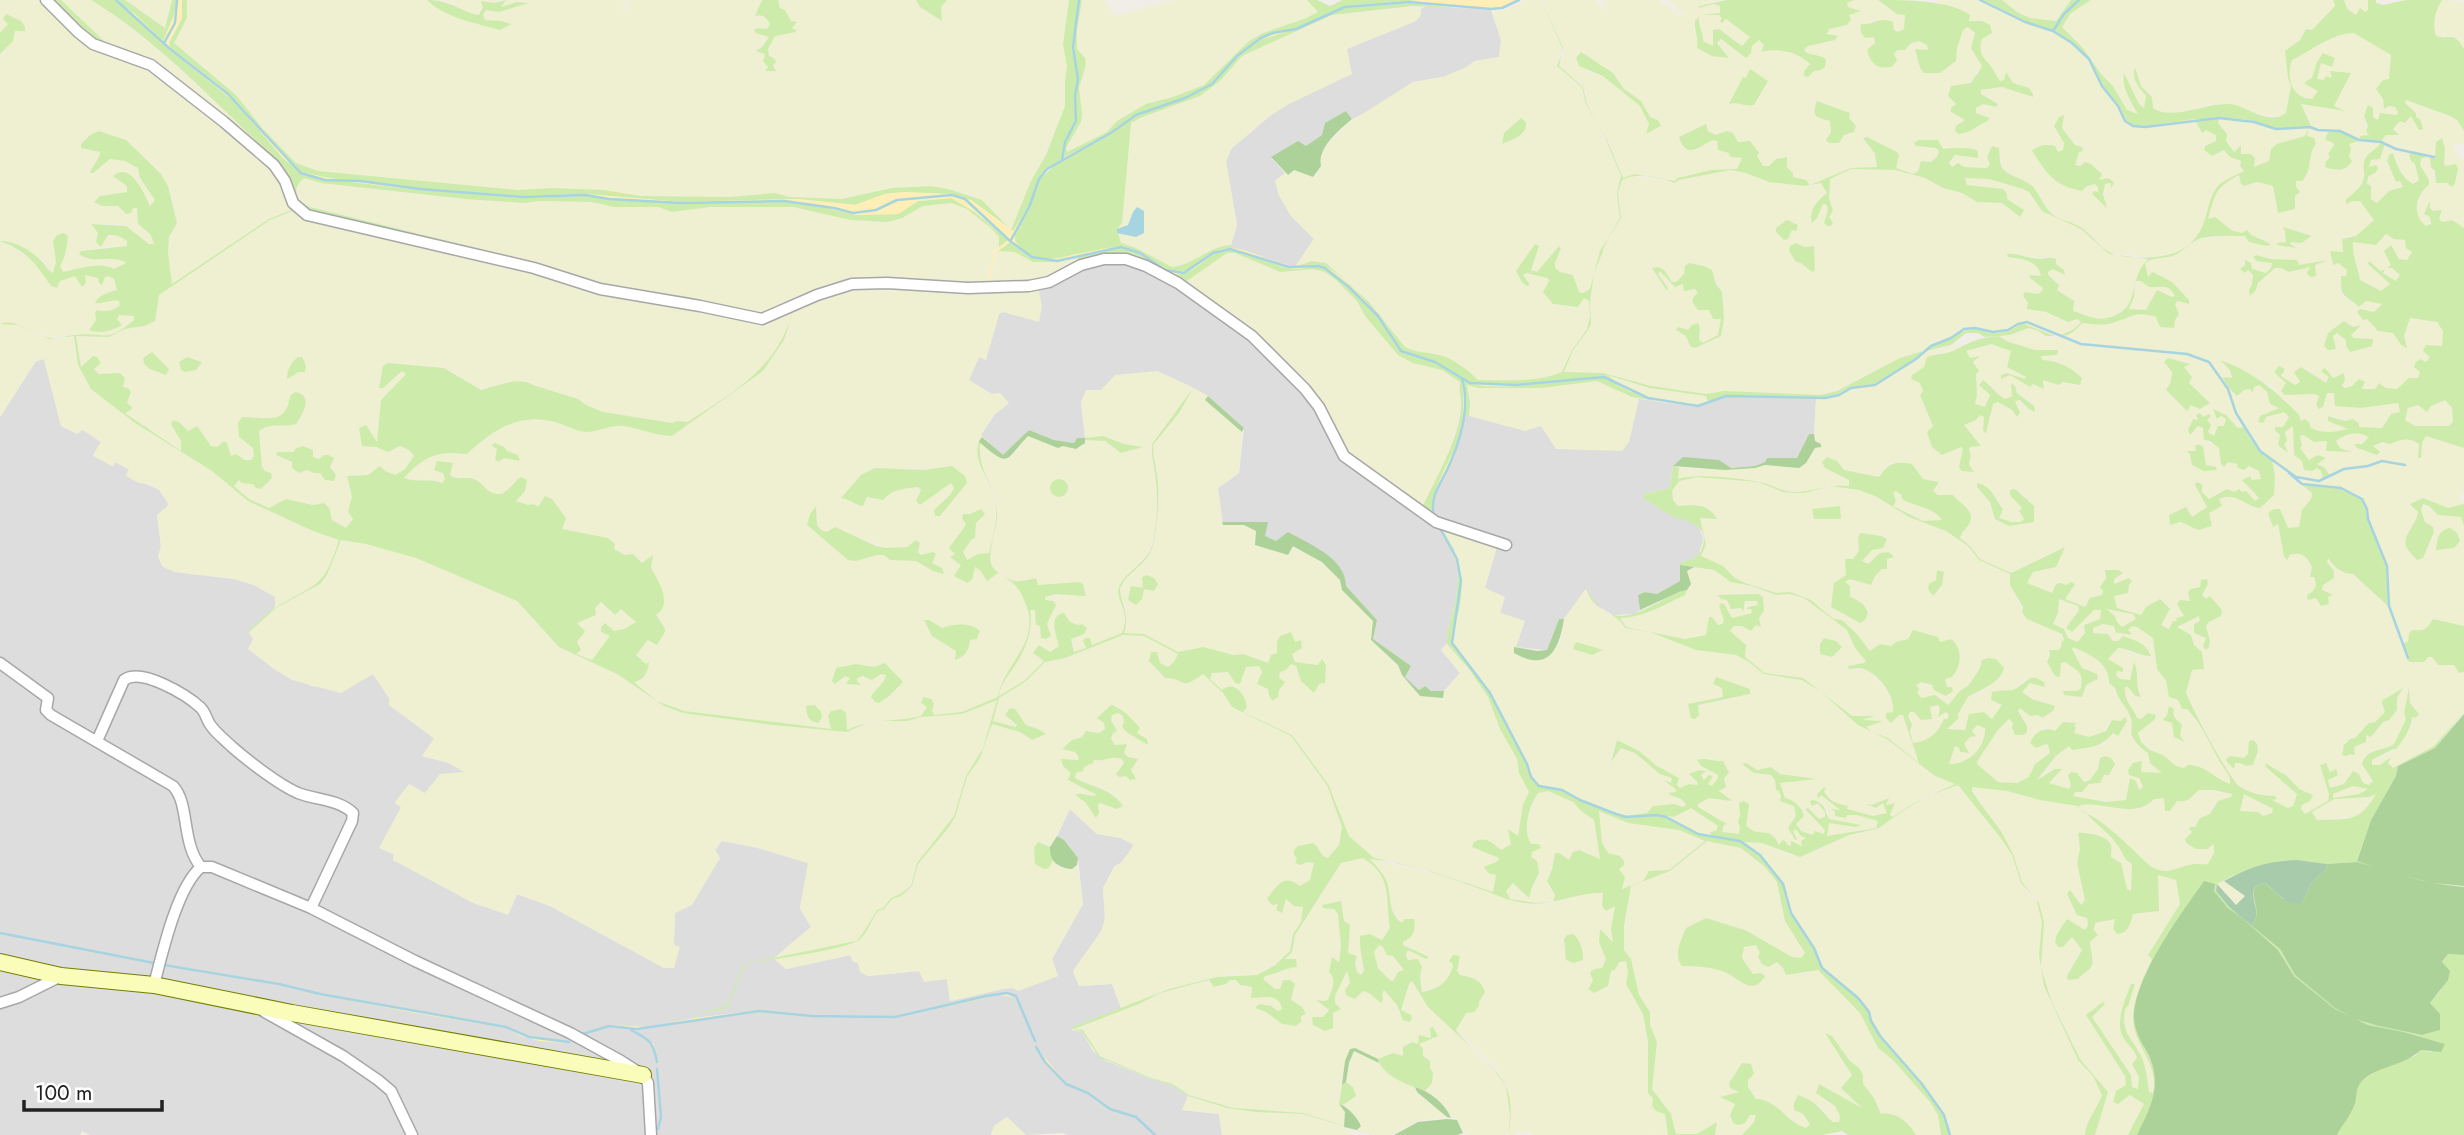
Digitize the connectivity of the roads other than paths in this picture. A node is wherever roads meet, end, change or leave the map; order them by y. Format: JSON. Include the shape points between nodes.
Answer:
{"nodes":[{"id":1,"x":46,"y":0,"type":"edge"},
{"id":2,"x":1506,"y":545,"type":"dead end"},
{"id":3,"x":0,"y":663,"type":"edge"},
{"id":4,"x":97,"y":741,"type":"junction"},
{"id":5,"x":201,"y":867,"type":"junction"},
{"id":6,"x":311,"y":908,"type":"junction"},
{"id":7,"x":0,"y":962,"type":"edge"},
{"id":8,"x":61,"y":976,"type":"junction"},
{"id":9,"x":154,"y":985,"type":"junction"},
{"id":10,"x":0,"y":1003,"type":"edge"},
{"id":11,"x":253,"y":1005,"type":"junction"},
{"id":12,"x":643,"y":1075,"type":"junction"},
{"id":13,"x":412,"y":1135,"type":"edge"},
{"id":14,"x":651,"y":1135,"type":"edge"}],
"edges":[{"from":1,"to":2,"type":"street","via":[[93,44],[151,65],[224,122],[274,165],[293,203],[307,215],[546,271],[600,289],[762,319],[852,285],[1029,286],[1092,262],[1117,258],[1136,262],[1178,283],[1252,336],[1319,407],[1344,456],[1436,522]]},
{"from":3,"to":4,"type":"street","via":[[48,698],[46,710],[51,715]]},
{"from":4,"to":5,"type":"street","via":[[177,791],[191,848]]},
{"from":4,"to":6,"type":"street","via":[[124,680],[139,675],[203,709],[211,726],[232,746],[298,793],[347,807],[353,813],[352,821]]},
{"from":5,"to":6,"type":"street","via":[[224,871]]},
{"from":5,"to":9,"type":"street","via":[[188,881]]},
{"from":6,"to":12,"type":"street","via":[[570,1033]]},
{"from":7,"to":8,"type":"street"},
{"from":8,"to":9,"type":"street"},
{"from":8,"to":10,"type":"street"},
{"from":9,"to":11,"type":"street"},
{"from":11,"to":12,"type":"street"},
{"from":11,"to":13,"type":"street","via":[[378,1080],[391,1091]]},
{"from":12,"to":14,"type":"street","via":[[648,1083]]}]}
